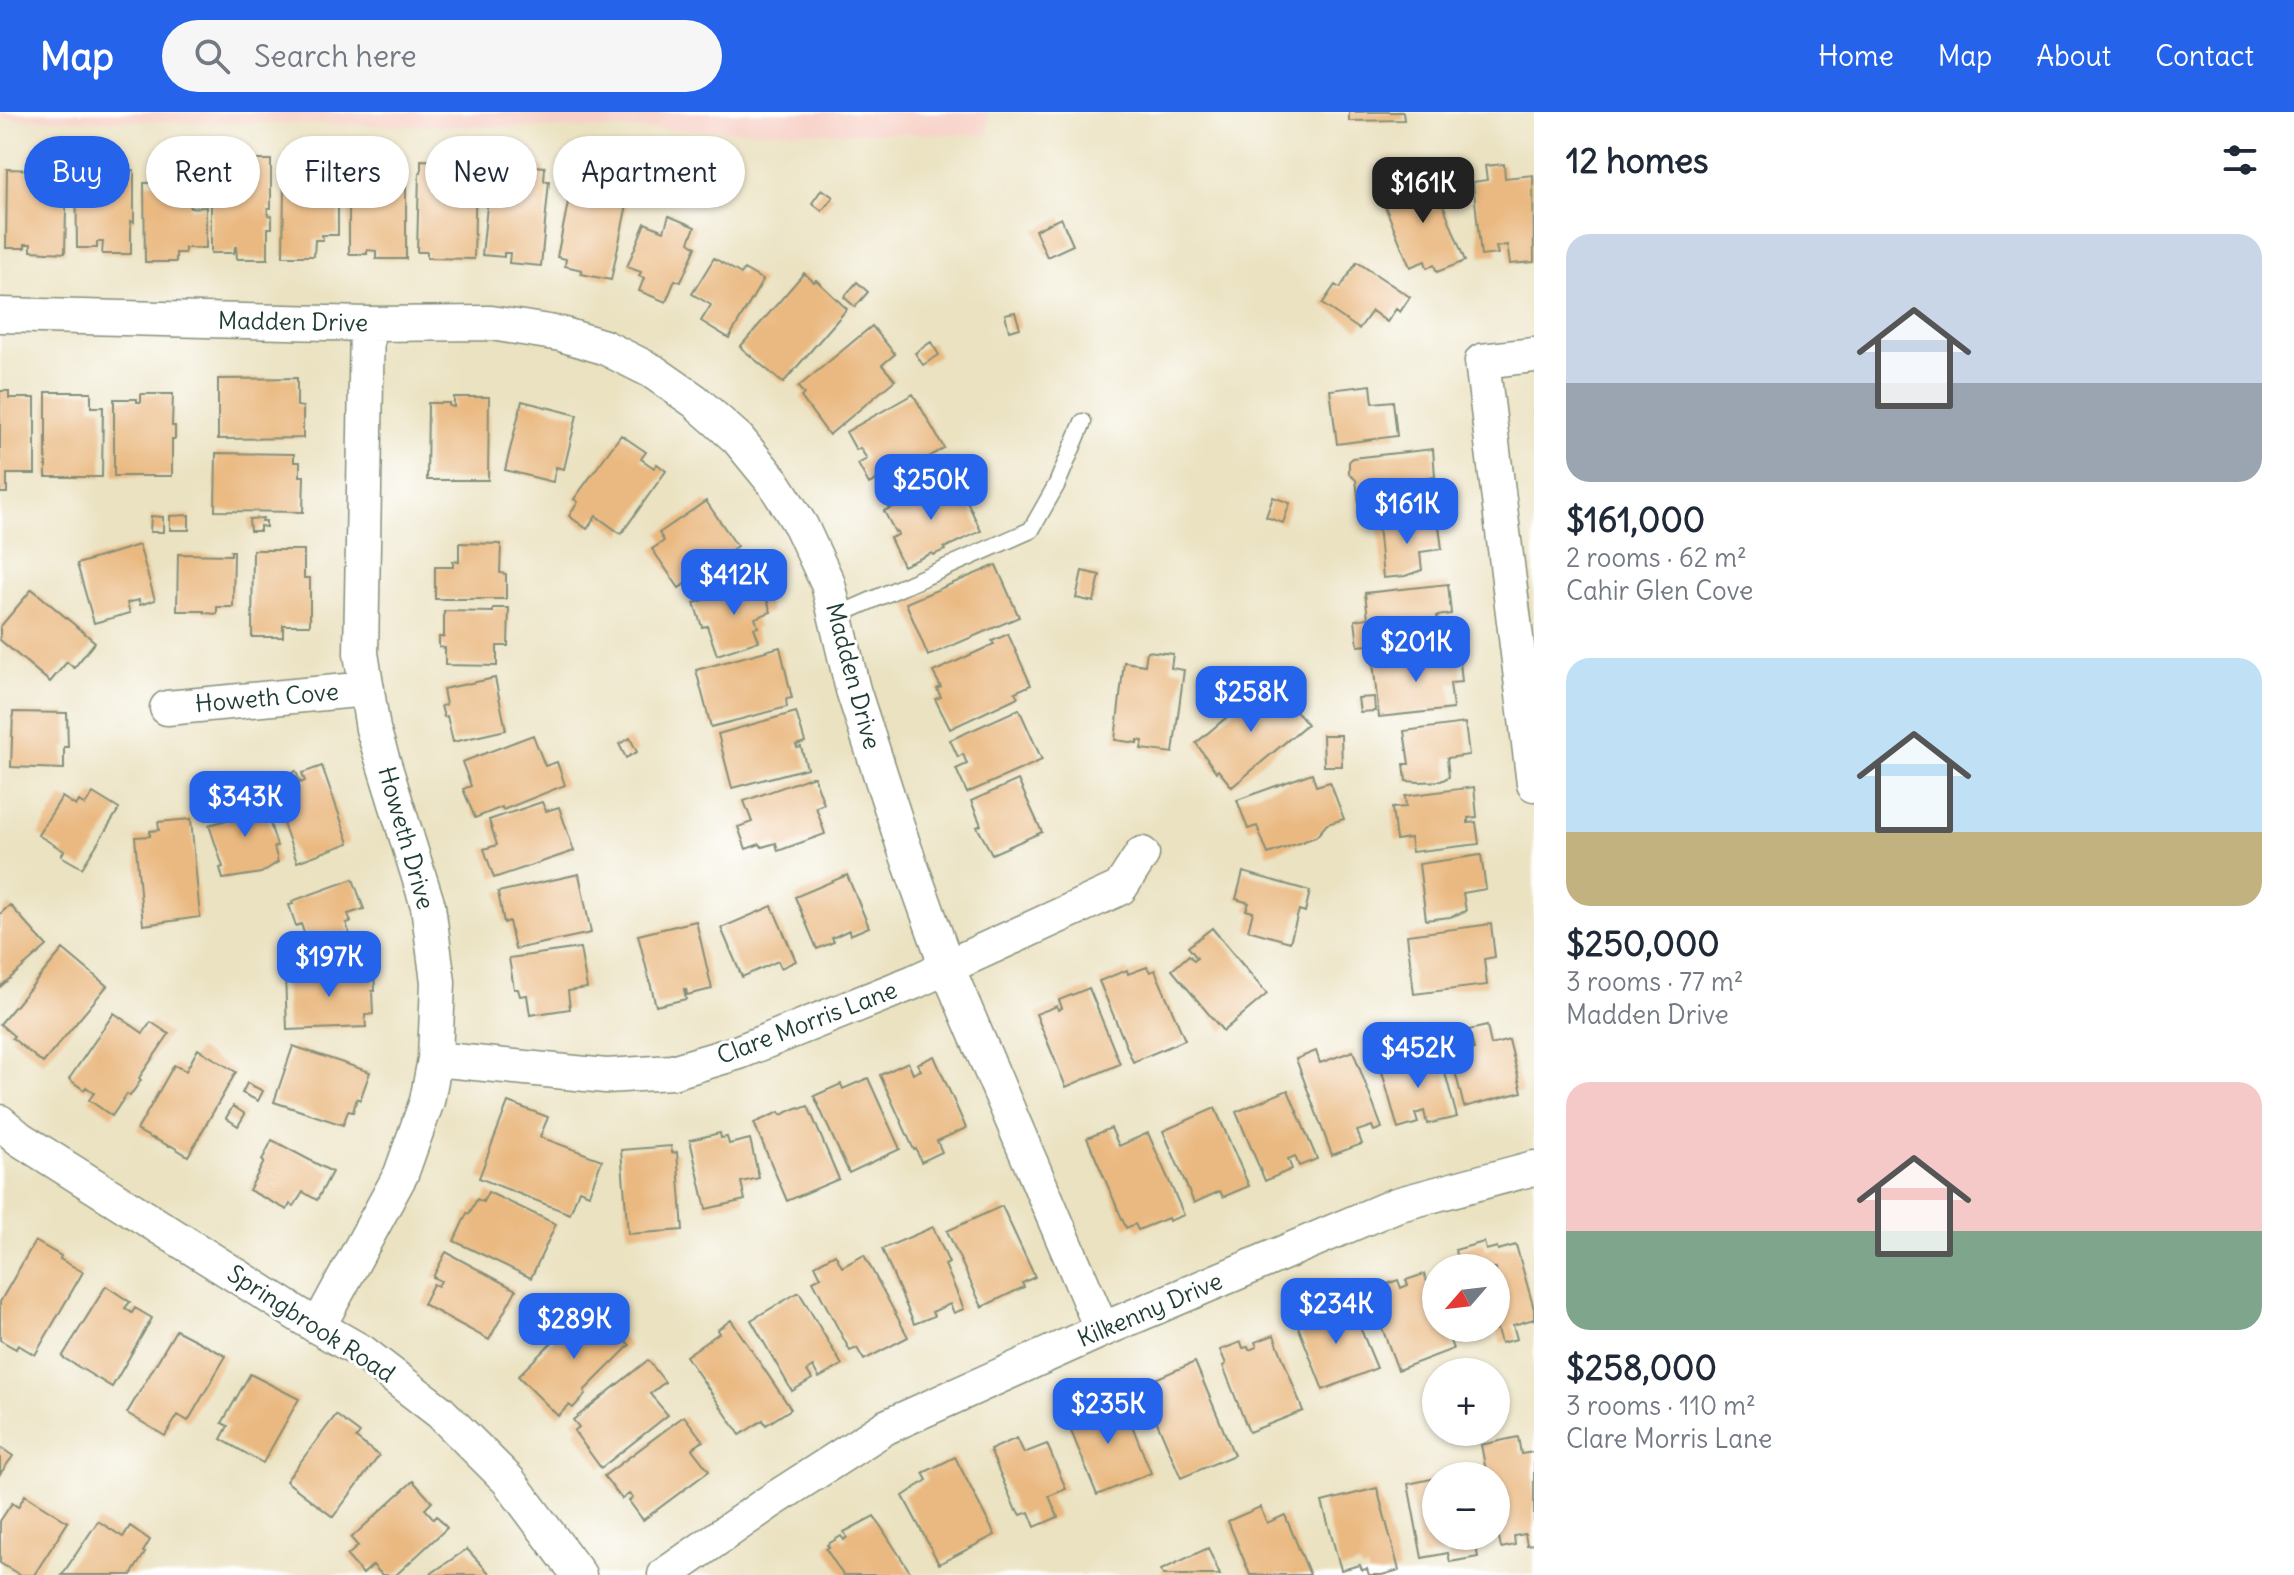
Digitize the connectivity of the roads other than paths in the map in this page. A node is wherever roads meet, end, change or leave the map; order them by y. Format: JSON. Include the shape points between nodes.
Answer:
{"nodes":[{"id":1,"x":0,"y":315,"type":"edge"},
{"id":2,"x":367,"y":324,"type":"junction"},
{"id":3,"x":1534,"y":355,"type":"edge"},
{"id":4,"x":1083,"y":422,"type":"dead end"},
{"id":5,"x":836,"y":616,"type":"junction"},
{"id":6,"x":367,"y":689,"type":"junction"},
{"id":7,"x":167,"y":708,"type":"dead end"},
{"id":8,"x":1533,"y":766,"type":"edge"},
{"id":9,"x":1142,"y":854,"type":"dead end"},
{"id":10,"x":947,"y":967,"type":"junction"},
{"id":11,"x":435,"y":1059,"type":"junction"},
{"id":12,"x":0,"y":1122,"type":"edge"},
{"id":13,"x":1534,"y":1168,"type":"edge"},
{"id":14,"x":318,"y":1327,"type":"junction"},
{"id":15,"x":1102,"y":1330,"type":"junction"},
{"id":16,"x":579,"y":1575,"type":"edge"},
{"id":17,"x":665,"y":1575,"type":"edge"}],
"edges":[{"from":1,"to":2,"type":"street","name":"Madden Drive"},
{"from":2,"to":5,"type":"street","name":"Madden Drive","via":[[491,323],[561,334],[604,347],[652,371],[738,439],[774,483],[801,526],[828,584]]},
{"from":2,"to":6,"type":"street","name":"Howeth Drive","via":[[361,653]]},
{"from":3,"to":8,"type":"street","via":[[1482,361]]},
{"from":4,"to":5,"type":"lane","via":[[1031,530]]},
{"from":5,"to":10,"type":"street","name":"Madden Drive","via":[[853,690]]},
{"from":6,"to":7,"type":"street","name":"Howeth Cove"},
{"from":6,"to":11,"type":"street","name":"Howeth Drive","via":[[373,729],[428,906],[438,982]]},
{"from":9,"to":10,"type":"street","name":"Clare Morris Lane","via":[[1120,888]]},
{"from":10,"to":11,"type":"street","name":"Clare Morris Lane","via":[[739,1052],[672,1072],[606,1076]]},
{"from":10,"to":15,"type":"street","name":"Madden Drive"},
{"from":11,"to":14,"type":"street","name":"Howeth Drive","via":[[427,1101],[401,1174]]},
{"from":12,"to":14,"type":"street","name":"Springbrook Road"},
{"from":13,"to":15,"type":"street","name":"Kilkenny Drive","via":[[1396,1205]]},
{"from":14,"to":16,"type":"street","name":"Springbrook Road","via":[[362,1352],[440,1412],[508,1480]]},
{"from":15,"to":17,"type":"street","name":"Kilkenny Drive","via":[[886,1427]]}]}
